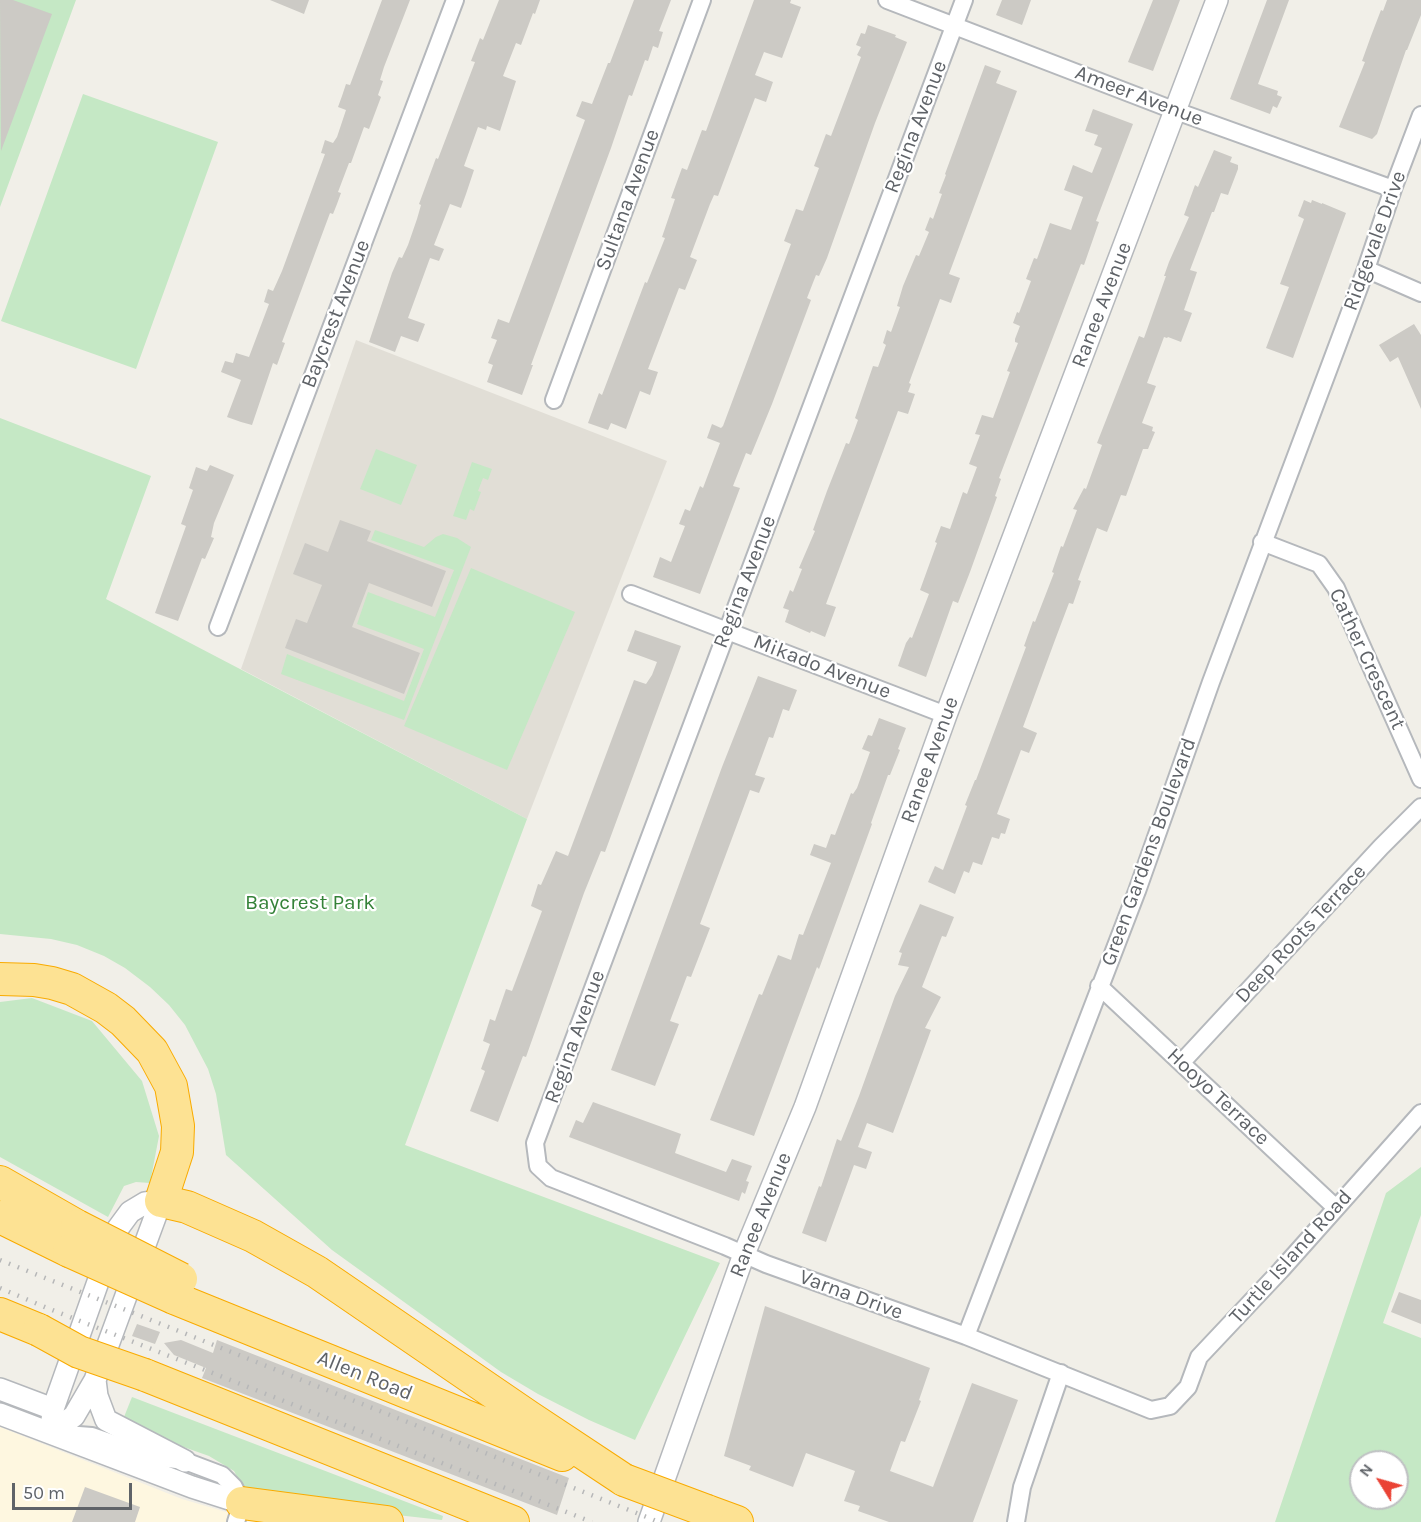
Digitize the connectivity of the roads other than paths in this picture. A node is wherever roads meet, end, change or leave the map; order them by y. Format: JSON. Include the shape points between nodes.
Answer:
{"nodes":[{"id":1,"x":454,"y":0,"type":"edge"},
{"id":2,"x":702,"y":0,"type":"edge"},
{"id":3,"x":887,"y":0,"type":"edge"},
{"id":4,"x":964,"y":0,"type":"edge"},
{"id":5,"x":1218,"y":0,"type":"edge"},
{"id":6,"x":954,"y":25,"type":"junction"},
{"id":7,"x":1176,"y":111,"type":"junction"},
{"id":8,"x":1421,"y":115,"type":"edge"},
{"id":9,"x":1393,"y":189,"type":"junction"},
{"id":10,"x":1366,"y":269,"type":"junction"},
{"id":11,"x":1421,"y":293,"type":"edge"},
{"id":12,"x":1329,"y":368,"type":"joint"},
{"id":13,"x":554,"y":400,"type":"dead end"},
{"id":14,"x":1262,"y":542,"type":"junction"},
{"id":15,"x":631,"y":594,"type":"dead end"},
{"id":16,"x":218,"y":627,"type":"dead end"},
{"id":17,"x":727,"y":630,"type":"junction"},
{"id":18,"x":946,"y":715,"type":"junction"},
{"id":19,"x":1421,"y":779,"type":"edge"},
{"id":20,"x":1421,"y":807,"type":"edge"},
{"id":21,"x":0,"y":980,"type":"edge"},
{"id":22,"x":1100,"y":986,"type":"junction"},
{"id":23,"x":1182,"y":1062,"type":"junction"},
{"id":24,"x":1421,"y":1113,"type":"edge"},
{"id":25,"x":538,"y":1166,"type":"joint"},
{"id":26,"x":0,"y":1182,"type":"edge"},
{"id":27,"x":161,"y":1201,"type":"junction"},
{"id":28,"x":1336,"y":1208,"type":"junction"},
{"id":29,"x":0,"y":1217,"type":"edge"},
{"id":30,"x":73,"y":1238,"type":"junction"},
{"id":31,"x":744,"y":1254,"type":"junction"},
{"id":32,"x":0,"y":1314,"type":"edge"},
{"id":33,"x":0,"y":1334,"type":"edge"},
{"id":34,"x":966,"y":1336,"type":"junction"},
{"id":35,"x":36,"y":1338,"type":"junction"},
{"id":36,"x":1061,"y":1373,"type":"junction"},
{"id":37,"x":95,"y":1380,"type":"junction"},
{"id":38,"x":0,"y":1389,"type":"edge"},
{"id":39,"x":1170,"y":1406,"type":"joint"},
{"id":40,"x":53,"y":1409,"type":"junction"},
{"id":41,"x":0,"y":1414,"type":"edge"},
{"id":42,"x":51,"y":1433,"type":"junction"},
{"id":43,"x":185,"y":1461,"type":"junction"},
{"id":44,"x":624,"y":1480,"type":"junction"},
{"id":45,"x":239,"y":1513,"type":"edge"},
{"id":46,"x":387,"y":1522,"type":"edge"},
{"id":47,"x":513,"y":1522,"type":"edge"},
{"id":48,"x":649,"y":1522,"type":"edge"},
{"id":49,"x":737,"y":1522,"type":"edge"},
{"id":50,"x":1016,"y":1522,"type":"edge"}],
"edges":[{"from":1,"to":16,"type":"street","name":"Baycrest Avenue"},
{"from":2,"to":13,"type":"street","name":"Sultana Avenue"},
{"from":3,"to":6,"type":"street","name":"Ameer Avenue"},
{"from":4,"to":6,"type":"street","name":"Regina Avenue"},
{"from":5,"to":7,"type":"street","name":"Ranee Avenue"},
{"from":6,"to":7,"type":"street","name":"Ameer Avenue"},
{"from":6,"to":17,"type":"street","name":"Regina Avenue"},
{"from":7,"to":9,"type":"street","name":"Ameer Avenue"},
{"from":7,"to":18,"type":"street","name":"Ranee Avenue"},
{"from":8,"to":9,"type":"street","name":"Ridgevale Drive"},
{"from":9,"to":10,"type":"street","name":"Ridgevale Drive"},
{"from":10,"to":11,"type":"street"},
{"from":10,"to":12,"type":"street","name":"Ridgevale Drive"},
{"from":12,"to":14,"type":"street","name":"Green Gardens Boulevard"},
{"from":14,"to":19,"type":"street","name":"Cather Crescent","via":[[1319,564],[1336,588]]},
{"from":14,"to":22,"type":"street","name":"Green Gardens Boulevard"},
{"from":15,"to":17,"type":"street","name":"Mikado Avenue"},
{"from":17,"to":18,"type":"street","name":"Mikado Avenue"},
{"from":17,"to":25,"type":"street","name":"Regina Avenue","via":[[535,1143]]},
{"from":18,"to":31,"type":"street","name":"Ranee Avenue","via":[[805,1107]]},
{"from":20,"to":23,"type":"street","name":"Deep Roots Terrace"},
{"from":21,"to":27,"type":"highway","via":[[52,982],[72,989],[123,1021],[152,1051],[171,1086],[178,1126],[177,1152]]},
{"from":22,"to":23,"type":"street","name":"Hooyo Terrace"},
{"from":22,"to":34,"type":"street","name":"Green Gardens Boulevard"},
{"from":23,"to":28,"type":"street","name":"Hooyo Terrace"},
{"from":24,"to":28,"type":"street","name":"Turtle Island Road"},
{"from":25,"to":31,"type":"street","name":"Varna Drive","via":[[551,1178]]},
{"from":26,"to":30,"type":"highway"},
{"from":27,"to":37,"type":"street"},
{"from":27,"to":40,"type":"street","via":[[145,1203],[129,1212],[117,1231]]},
{"from":27,"to":44,"type":"highway","via":[[187,1207],[243,1231],[317,1272]]},
{"from":28,"to":39,"type":"street","name":"Turtle Island Road","via":[[1199,1357],[1188,1387]]},
{"from":29,"to":30,"type":"highway","name":"Allen Road"},
{"from":30,"to":44,"type":"highway","name":"Allen Road","bridge":true,"via":[[350,1371]]},
{"from":31,"to":34,"type":"street","name":"Varna Drive"},
{"from":31,"to":48,"type":"street","name":"Ranee Avenue"},
{"from":32,"to":35,"type":"highway"},
{"from":33,"to":35,"type":"highway"},
{"from":34,"to":36,"type":"street","name":"Varna Drive"},
{"from":35,"to":47,"type":"highway","bridge":true,"via":[[145,1375]]},
{"from":36,"to":39,"type":"street","name":"Varna Drive","via":[[1152,1410]]},
{"from":36,"to":50,"type":"street","via":[[1022,1487]]},
{"from":37,"to":42,"type":"street","via":[[75,1416]]},
{"from":37,"to":43,"type":"street","via":[[106,1420]]},
{"from":38,"to":40,"type":"street"},
{"from":40,"to":42,"type":"street"},
{"from":41,"to":42,"type":"street"},
{"from":42,"to":43,"type":"street","via":[[92,1436],[152,1457]]},
{"from":42,"to":45,"type":"street","via":[[192,1487]]},
{"from":43,"to":45,"type":"street","via":[[222,1475],[234,1487]]},
{"from":44,"to":49,"type":"highway","name":"Allen Road","bridge":true},
{"from":45,"to":46,"type":"highway"}]}
